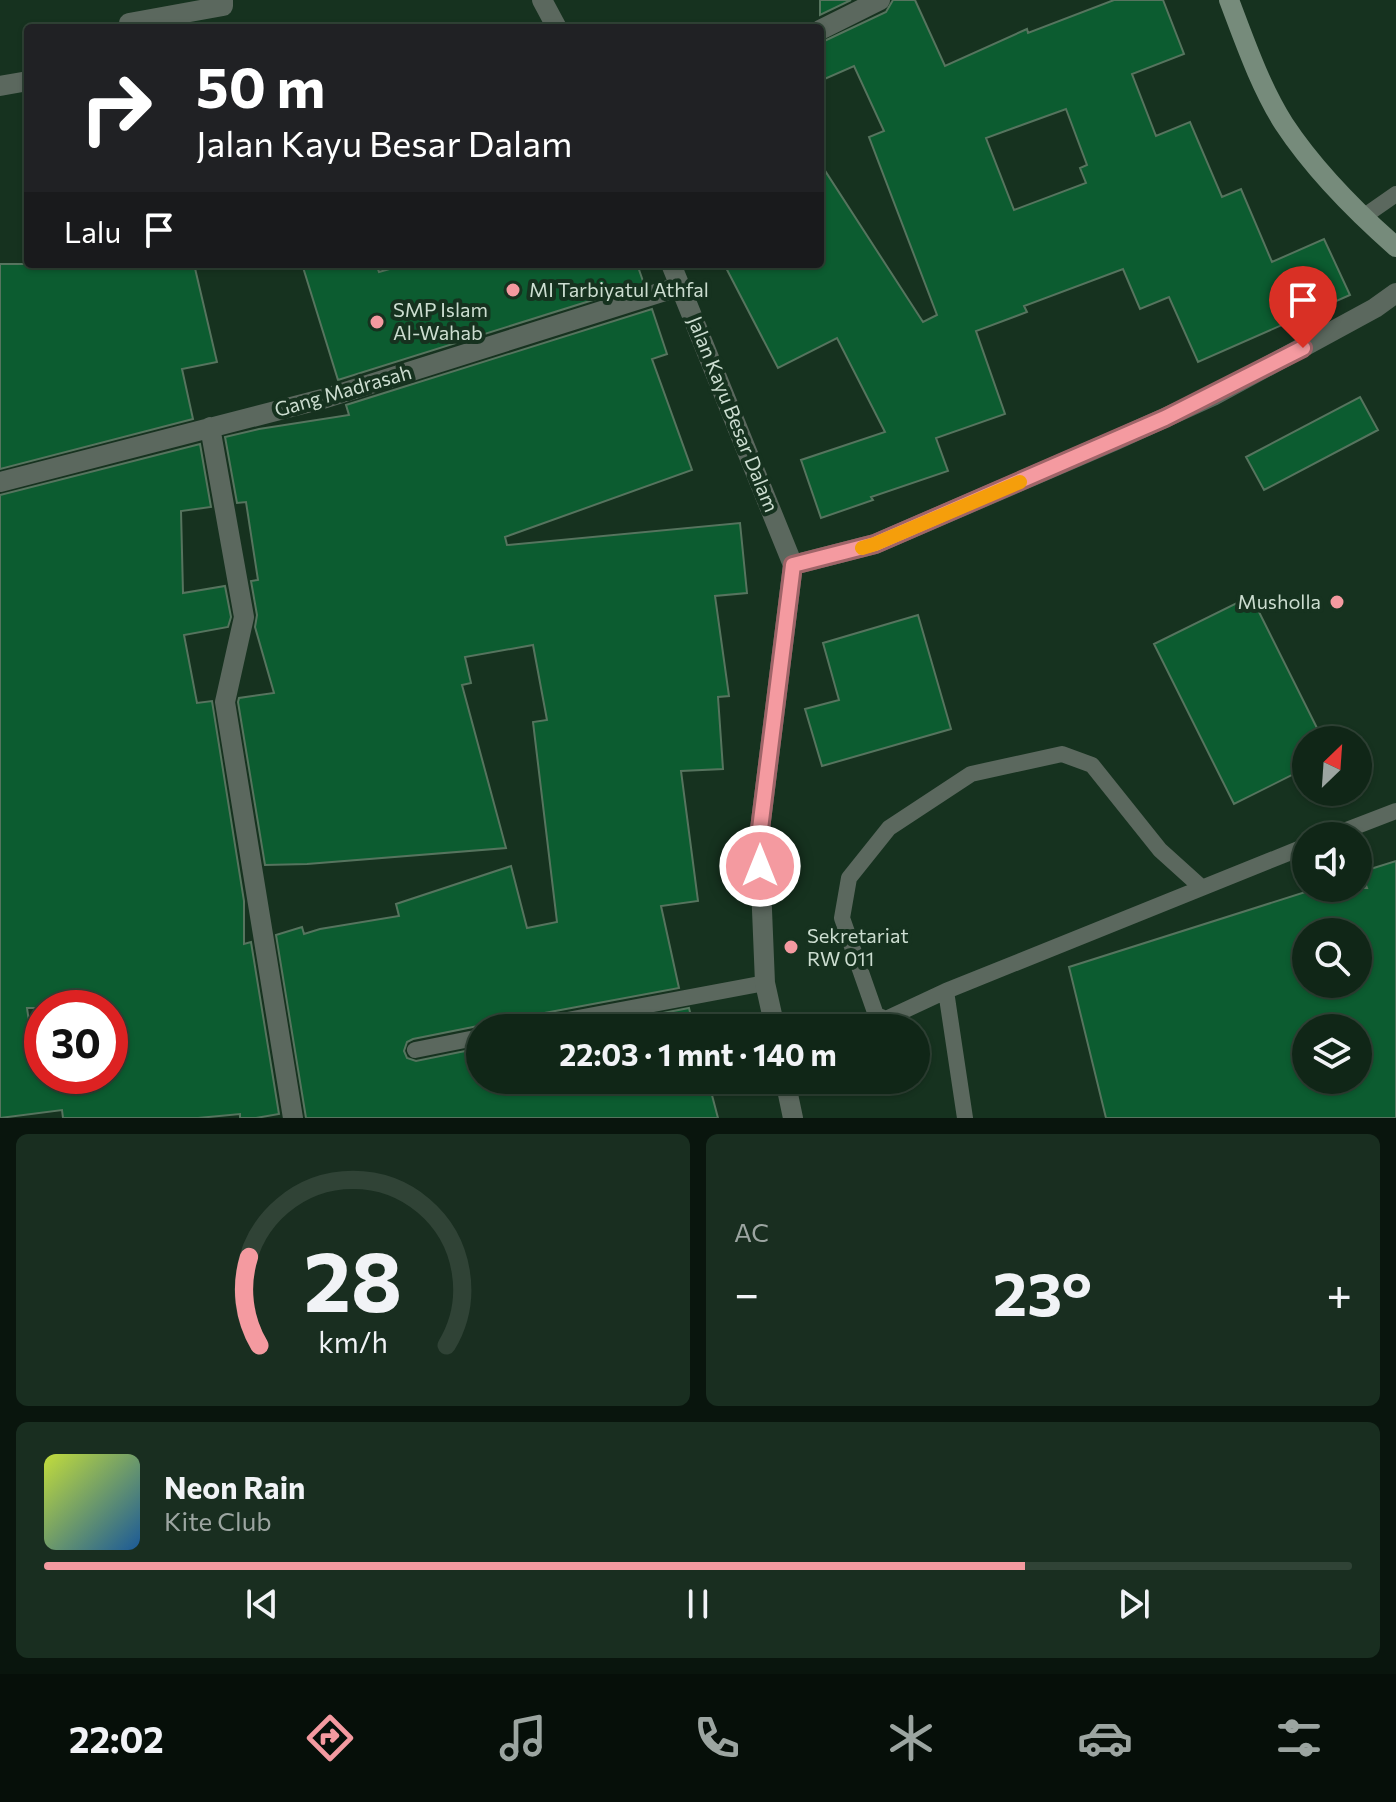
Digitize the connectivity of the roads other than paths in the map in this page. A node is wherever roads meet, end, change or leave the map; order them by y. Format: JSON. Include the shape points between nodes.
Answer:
{"nodes":[{"id":1,"x":223,"y":0,"type":"edge"},
{"id":2,"x":542,"y":0,"type":"edge"},
{"id":3,"x":880,"y":0,"type":"edge"},
{"id":4,"x":1229,"y":0,"type":"edge"},
{"id":5,"x":129,"y":24,"type":"edge"},
{"id":6,"x":555,"y":24,"type":"edge"},
{"id":7,"x":824,"y":28,"type":"edge"},
{"id":8,"x":24,"y":82,"type":"edge"},
{"id":9,"x":0,"y":86,"type":"edge"},
{"id":10,"x":1396,"y":194,"type":"edge"},
{"id":11,"x":1363,"y":217,"type":"junction"},
{"id":12,"x":1396,"y":247,"type":"edge"},
{"id":13,"x":673,"y":268,"type":"edge"},
{"id":14,"x":681,"y":286,"type":"junction"},
{"id":15,"x":1396,"y":293,"type":"edge"},
{"id":16,"x":210,"y":427,"type":"junction"},
{"id":17,"x":0,"y":482,"type":"edge"},
{"id":18,"x":793,"y":565,"type":"junction"},
{"id":19,"x":1396,"y":811,"type":"edge"},
{"id":20,"x":1367,"y":822,"type":"edge"},
{"id":21,"x":1292,"y":851,"type":"edge"},
{"id":22,"x":1201,"y":887,"type":"junction"},
{"id":23,"x":765,"y":983,"type":"junction"},
{"id":24,"x":946,"y":991,"type":"junction"},
{"id":25,"x":600,"y":1014,"type":"edge"},
{"id":26,"x":772,"y":1014,"type":"edge"},
{"id":27,"x":466,"y":1040,"type":"edge"},
{"id":28,"x":415,"y":1050,"type":"dead end"},
{"id":29,"x":788,"y":1094,"type":"edge"},
{"id":30,"x":293,"y":1118,"type":"edge"},
{"id":31,"x":793,"y":1118,"type":"edge"},
{"id":32,"x":965,"y":1118,"type":"edge"}],
"edges":[{"from":1,"to":5,"type":"street","via":[[223,6]]},
{"from":2,"to":6,"type":"street"},
{"from":3,"to":7,"type":"street"},
{"from":4,"to":11,"type":"main road","via":[[1284,123]]},
{"from":8,"to":9,"type":"street"},
{"from":10,"to":11,"type":"lane"},
{"from":11,"to":12,"type":"main road"},
{"from":13,"to":14,"type":"street","name":"Jalan Kayu Besar Dalam"},
{"from":14,"to":16,"type":"street","name":"Gang Madrasah","via":[[326,398]]},
{"from":14,"to":18,"type":"street","name":"Jalan Kayu Besar Dalam"},
{"from":15,"to":18,"type":"street","via":[[1264,369],[1130,434],[875,544]]},
{"from":16,"to":17,"type":"street","name":"Gang Madrasah"},
{"from":16,"to":30,"type":"street","via":[[244,617],[225,702]]},
{"from":18,"to":23,"type":"street","name":"Jalan Kayu Besar Dalam","via":[[759,837]]},
{"from":19,"to":20,"type":"lane"},
{"from":21,"to":22,"type":"lane"},
{"from":22,"to":24,"type":"lane"},
{"from":22,"to":24,"type":"lane","via":[[1160,850],[1092,765],[1062,754],[971,774],[889,828],[849,878],[842,918],[876,1015],[886,1019]]},
{"from":23,"to":25,"type":"lane"},
{"from":23,"to":26,"type":"street","name":"Jalan Kayu Besar Dalam"},
{"from":24,"to":32,"type":"lane"},
{"from":27,"to":28,"type":"lane"},
{"from":29,"to":31,"type":"street"}]}
